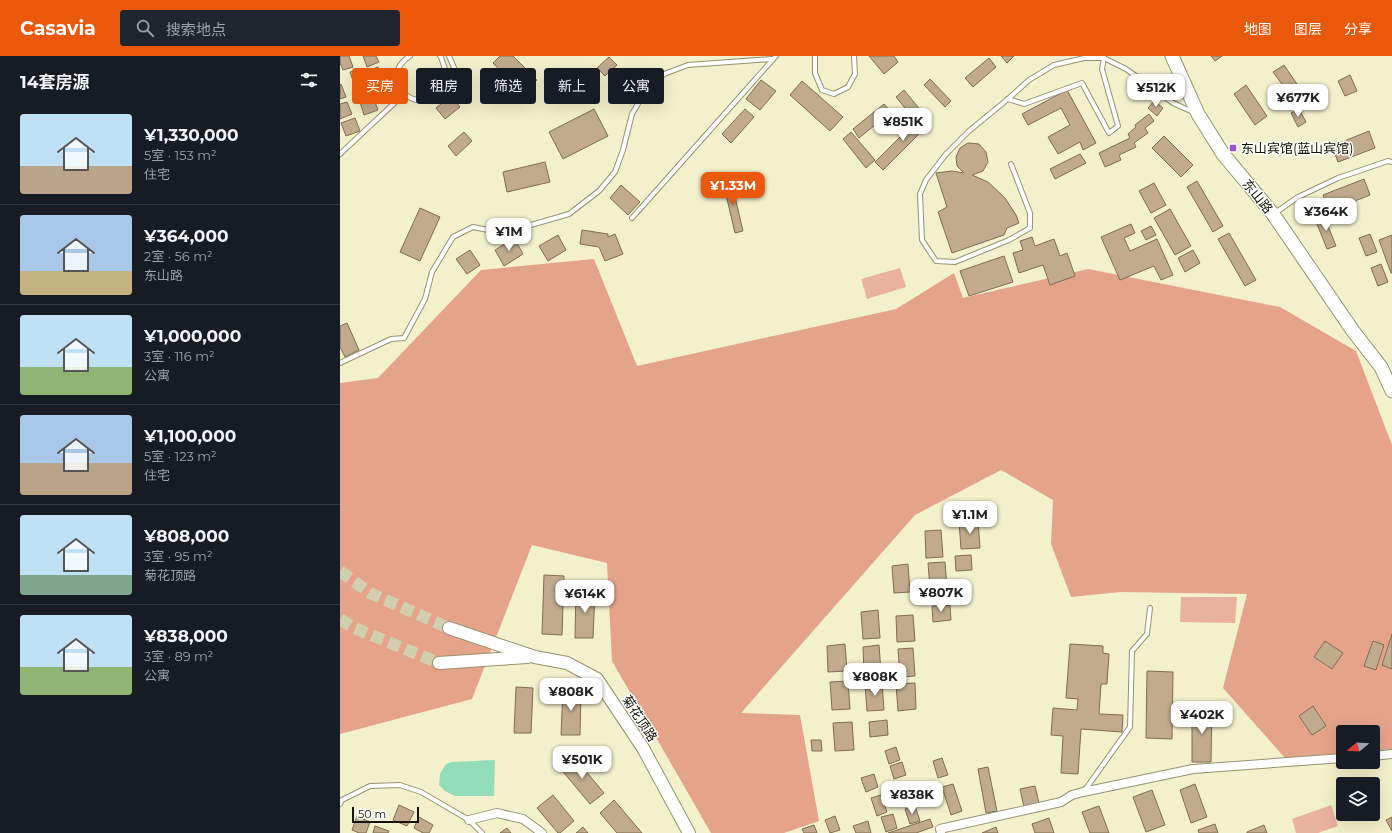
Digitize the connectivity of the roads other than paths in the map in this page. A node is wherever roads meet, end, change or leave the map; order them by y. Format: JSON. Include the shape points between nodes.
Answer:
{"nodes":[{"id":1,"x":410,"y":56,"type":"edge"},
{"id":2,"x":440,"y":56,"type":"edge"},
{"id":3,"x":449,"y":56,"type":"edge"},
{"id":4,"x":815,"y":56,"type":"edge"},
{"id":5,"x":854,"y":56,"type":"edge"},
{"id":6,"x":1172,"y":56,"type":"edge"},
{"id":7,"x":774,"y":58,"type":"edge"},
{"id":8,"x":1104,"y":58,"type":"junction"},
{"id":9,"x":399,"y":68,"type":"edge"},
{"id":10,"x":454,"y":68,"type":"edge"},
{"id":11,"x":408,"y":96,"type":"edge"},
{"id":12,"x":1008,"y":99,"type":"junction"},
{"id":13,"x":393,"y":104,"type":"edge"},
{"id":14,"x":1198,"y":114,"type":"junction"},
{"id":15,"x":340,"y":154,"type":"edge"},
{"id":16,"x":1392,"y":162,"type":"edge"},
{"id":17,"x":1011,"y":164,"type":"dead end"},
{"id":18,"x":1273,"y":214,"type":"junction"},
{"id":19,"x":632,"y":218,"type":"dead end"},
{"id":20,"x":340,"y":363,"type":"edge"},
{"id":21,"x":1392,"y":391,"type":"edge"},
{"id":22,"x":1150,"y":608,"type":"dead end"},
{"id":23,"x":449,"y":628,"type":"tunnel mouth"},
{"id":24,"x":535,"y":657,"type":"junction"},
{"id":25,"x":439,"y":663,"type":"tunnel mouth"},
{"id":26,"x":1392,"y":754,"type":"edge"},
{"id":27,"x":1380,"y":755,"type":"edge"},
{"id":28,"x":1336,"y":759,"type":"edge"},
{"id":29,"x":1083,"y":792,"type":"junction"},
{"id":30,"x":340,"y":804,"type":"edge"},
{"id":31,"x":469,"y":820,"type":"junction"},
{"id":32,"x":482,"y":833,"type":"edge"},
{"id":33,"x":542,"y":833,"type":"edge"},
{"id":34,"x":688,"y":833,"type":"edge"},
{"id":35,"x":941,"y":833,"type":"edge"}],
"edges":[{"from":1,"to":9,"type":"lane"},
{"from":2,"to":11,"type":"lane","via":[[446,72],[447,85],[439,95],[428,100],[417,100]]},
{"from":3,"to":10,"type":"lane"},
{"from":4,"to":5,"type":"lane","via":[[815,73],[822,90],[834,94],[848,87],[855,74]]},
{"from":6,"to":14,"type":"main road","name":"东山路"},
{"from":7,"to":19,"type":"lane"},
{"from":7,"to":20,"type":"lane","via":[[688,65],[664,74],[642,96],[632,114],[615,172],[599,191],[569,214],[503,233],[474,227],[452,237],[432,272],[425,299],[404,338],[391,339]]},
{"from":8,"to":12,"type":"lane","via":[[1084,58],[1054,65],[1029,80]]},
{"from":8,"to":12,"type":"lane","via":[[1102,69],[1118,126],[1109,134],[1082,83],[1024,104]]},
{"from":8,"to":14,"type":"lane","via":[[1126,68],[1173,102]]},
{"from":12,"to":17,"type":"lane","via":[[969,131],[926,180],[920,194],[922,240],[936,261],[955,262],[1009,240],[1030,228],[1030,213]]},
{"from":13,"to":15,"type":"lane"},
{"from":14,"to":18,"type":"main road","name":"东山路","via":[[1223,154]]},
{"from":16,"to":18,"type":"lane","via":[[1388,161],[1338,178],[1298,197]]},
{"from":18,"to":21,"type":"main road","name":"东山路","via":[[1353,331],[1381,367]]},
{"from":22,"to":29,"type":"lane","via":[[1147,634],[1132,651],[1130,727]]},
{"from":23,"to":24,"type":"street","name":"菊花顶路"},
{"from":24,"to":25,"type":"street","name":"菊花顶路"},
{"from":24,"to":34,"type":"street","name":"菊花顶路","via":[[567,662],[597,679],[643,748]]},
{"from":26,"to":27,"type":"street"},
{"from":28,"to":29,"type":"street","via":[[1193,770]]},
{"from":29,"to":35,"type":"street","via":[[1061,802],[940,829]]},
{"from":30,"to":31,"type":"lane","via":[[342,800],[370,786],[400,785],[421,792]]},
{"from":31,"to":32,"type":"lane"},
{"from":31,"to":33,"type":"street","via":[[497,813],[524,818]]}]}
